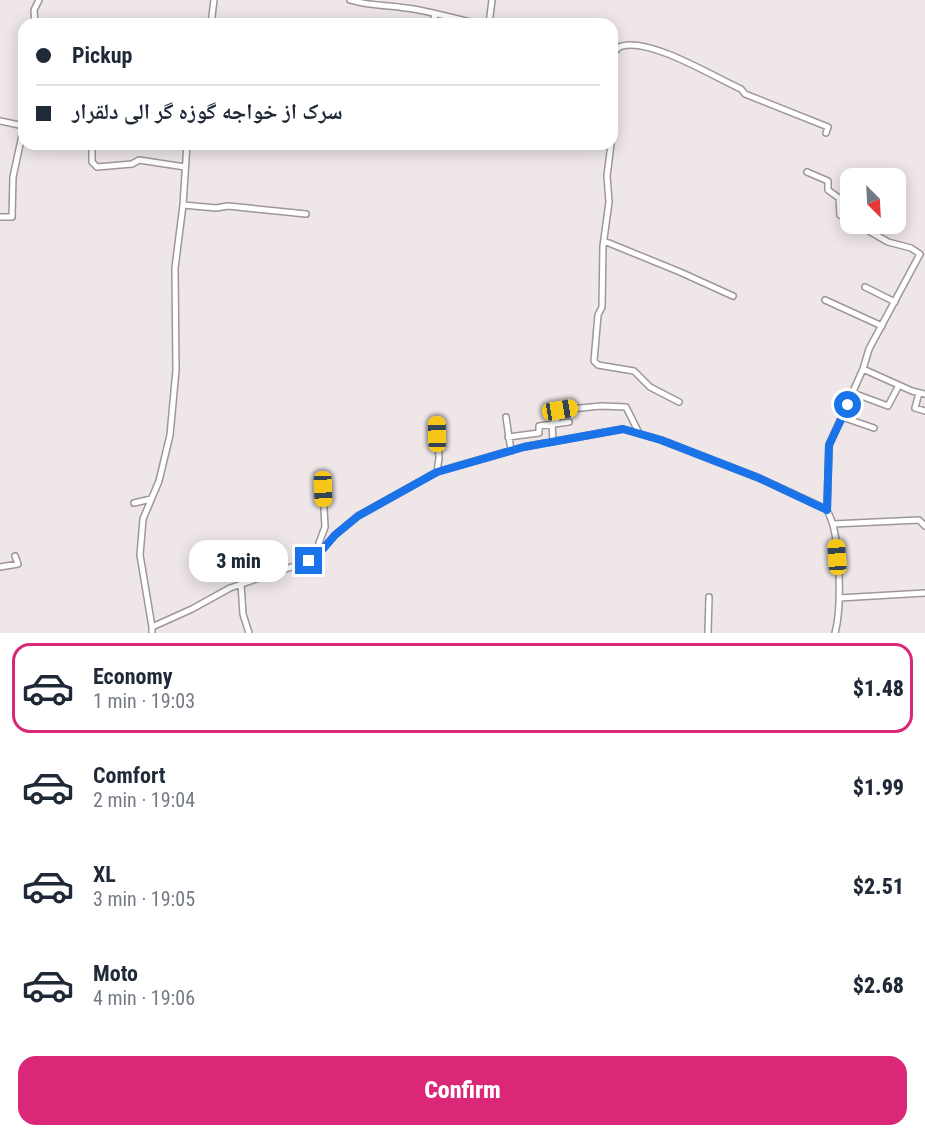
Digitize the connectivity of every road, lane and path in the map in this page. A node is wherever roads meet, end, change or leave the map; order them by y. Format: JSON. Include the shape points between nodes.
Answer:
{"nodes":[{"id":1,"x":39,"y":0,"type":"edge"},
{"id":2,"x":214,"y":0,"type":"edge"},
{"id":3,"x":223,"y":0,"type":"edge"},
{"id":4,"x":350,"y":0,"type":"edge"},
{"id":5,"x":492,"y":0,"type":"edge"},
{"id":6,"x":435,"y":14,"type":"junction"},
{"id":7,"x":35,"y":18,"type":"edge"},
{"id":8,"x":212,"y":18,"type":"edge"},
{"id":9,"x":434,"y":18,"type":"edge"},
{"id":10,"x":453,"y":18,"type":"edge"},
{"id":11,"x":490,"y":18,"type":"edge"},
{"id":12,"x":618,"y":49,"type":"edge"},
{"id":13,"x":0,"y":121,"type":"edge"},
{"id":14,"x":18,"y":125,"type":"edge"},
{"id":15,"x":826,"y":133,"type":"dead end"},
{"id":16,"x":19,"y":150,"type":"edge"},
{"id":17,"x":92,"y":150,"type":"edge"},
{"id":18,"x":187,"y":150,"type":"edge"},
{"id":19,"x":610,"y":150,"type":"edge"},
{"id":20,"x":186,"y":167,"type":"junction"},
{"id":21,"x":807,"y":172,"type":"dead end"},
{"id":22,"x":183,"y":204,"type":"junction"},
{"id":23,"x":306,"y":214,"type":"dead end"},
{"id":24,"x":840,"y":215,"type":"edge"},
{"id":25,"x":0,"y":217,"type":"edge"},
{"id":26,"x":874,"y":234,"type":"edge"},
{"id":27,"x":604,"y":241,"type":"junction"},
{"id":28,"x":922,"y":253,"type":"edge"},
{"id":29,"x":865,"y":287,"type":"dead end"},
{"id":30,"x":733,"y":296,"type":"dead end"},
{"id":31,"x":825,"y":300,"type":"dead end"},
{"id":32,"x":895,"y":302,"type":"junction"},
{"id":33,"x":882,"y":326,"type":"junction"},
{"id":34,"x":863,"y":369,"type":"junction"},
{"id":35,"x":899,"y":385,"type":"junction"},
{"id":36,"x":853,"y":393,"type":"junction"},
{"id":37,"x":922,"y":393,"type":"edge"},
{"id":38,"x":679,"y":402,"type":"dead end"},
{"id":39,"x":925,"y":411,"type":"edge"},
{"id":40,"x":506,"y":417,"type":"dead end"},
{"id":41,"x":842,"y":417,"type":"junction"},
{"id":42,"x":437,"y":422,"type":"dead end"},
{"id":43,"x":569,"y":422,"type":"dead end"},
{"id":44,"x":552,"y":424,"type":"junction"},
{"id":45,"x":874,"y":428,"type":"dead end"},
{"id":46,"x":639,"y":433,"type":"junction"},
{"id":47,"x":508,"y":437,"type":"junction"},
{"id":48,"x":553,"y":442,"type":"junction"},
{"id":49,"x":511,"y":451,"type":"junction"},
{"id":50,"x":437,"y":472,"type":"junction"},
{"id":51,"x":323,"y":489,"type":"dead end"},
{"id":52,"x":151,"y":499,"type":"junction"},
{"id":53,"x":134,"y":503,"type":"dead end"},
{"id":54,"x":827,"y":510,"type":"junction"},
{"id":55,"x":834,"y":524,"type":"junction"},
{"id":56,"x":925,"y":526,"type":"edge"},
{"id":57,"x":321,"y":551,"type":"junction"},
{"id":58,"x":15,"y":556,"type":"dead end"},
{"id":59,"x":0,"y":567,"type":"edge"},
{"id":60,"x":241,"y":584,"type":"junction"},
{"id":61,"x":925,"y":593,"type":"edge"},
{"id":62,"x":709,"y":597,"type":"dead end"},
{"id":63,"x":838,"y":598,"type":"junction"},
{"id":64,"x":152,"y":630,"type":"edge"},
{"id":65,"x":249,"y":633,"type":"edge"},
{"id":66,"x":708,"y":633,"type":"edge"},
{"id":67,"x":835,"y":633,"type":"edge"}],
"edges":[{"from":1,"to":7,"type":"street"},
{"from":2,"to":3,"type":"street"},
{"from":2,"to":8,"type":"street"},
{"from":4,"to":6,"type":"street"},
{"from":5,"to":11,"type":"street"},
{"from":6,"to":9,"type":"street"},
{"from":6,"to":10,"type":"street"},
{"from":12,"to":15,"type":"street","via":[[621,46],[649,48],[689,62],[745,94],[828,127]]},
{"from":13,"to":14,"type":"street"},
{"from":16,"to":25,"type":"street","via":[[13,177],[12,217]]},
{"from":17,"to":20,"type":"street","via":[[92,162],[97,166],[139,160]]},
{"from":18,"to":20,"type":"street"},
{"from":19,"to":27,"type":"street"},
{"from":20,"to":22,"type":"street"},
{"from":21,"to":24,"type":"street","via":[[828,181],[828,190],[839,198]]},
{"from":22,"to":23,"type":"street"},
{"from":22,"to":52,"type":"street","via":[[175,268],[176,370],[170,435]]},
{"from":26,"to":28,"type":"street"},
{"from":27,"to":30,"type":"street"},
{"from":27,"to":38,"type":"street","via":[[602,307],[594,361],[634,371],[650,387]]},
{"from":28,"to":32,"type":"street"},
{"from":29,"to":32,"type":"street"},
{"from":31,"to":33,"type":"street"},
{"from":32,"to":33,"type":"street"},
{"from":33,"to":34,"type":"street"},
{"from":34,"to":35,"type":"street"},
{"from":34,"to":36,"type":"street"},
{"from":35,"to":36,"type":"street","via":[[888,406]]},
{"from":35,"to":37,"type":"street"},
{"from":36,"to":41,"type":"street"},
{"from":37,"to":39,"type":"street","via":[[915,408]]},
{"from":40,"to":47,"type":"street"},
{"from":41,"to":45,"type":"street"},
{"from":41,"to":54,"type":"street","via":[[829,445]]},
{"from":42,"to":50,"type":"street"},
{"from":43,"to":44,"type":"street"},
{"from":44,"to":46,"type":"street","via":[[560,410],[626,407]]},
{"from":44,"to":47,"type":"street","via":[[539,426],[539,433]]},
{"from":44,"to":48,"type":"street"},
{"from":46,"to":48,"type":"street","via":[[623,429]]},
{"from":46,"to":54,"type":"street","via":[[759,478]]},
{"from":47,"to":49,"type":"street"},
{"from":48,"to":49,"type":"street"},
{"from":49,"to":50,"type":"street"},
{"from":50,"to":57,"type":"street","via":[[358,516]]},
{"from":51,"to":57,"type":"street","via":[[325,527],[319,543]]},
{"from":52,"to":53,"type":"street"},
{"from":52,"to":64,"type":"street","via":[[143,519],[140,555]]},
{"from":54,"to":55,"type":"street"},
{"from":55,"to":56,"type":"street","via":[[921,518]]},
{"from":55,"to":63,"type":"street"},
{"from":57,"to":60,"type":"street","via":[[309,561]]},
{"from":58,"to":59,"type":"street","via":[[18,564]]},
{"from":60,"to":64,"type":"street"},
{"from":60,"to":65,"type":"street"},
{"from":61,"to":63,"type":"street"},
{"from":62,"to":66,"type":"street"},
{"from":63,"to":67,"type":"street"}]}
